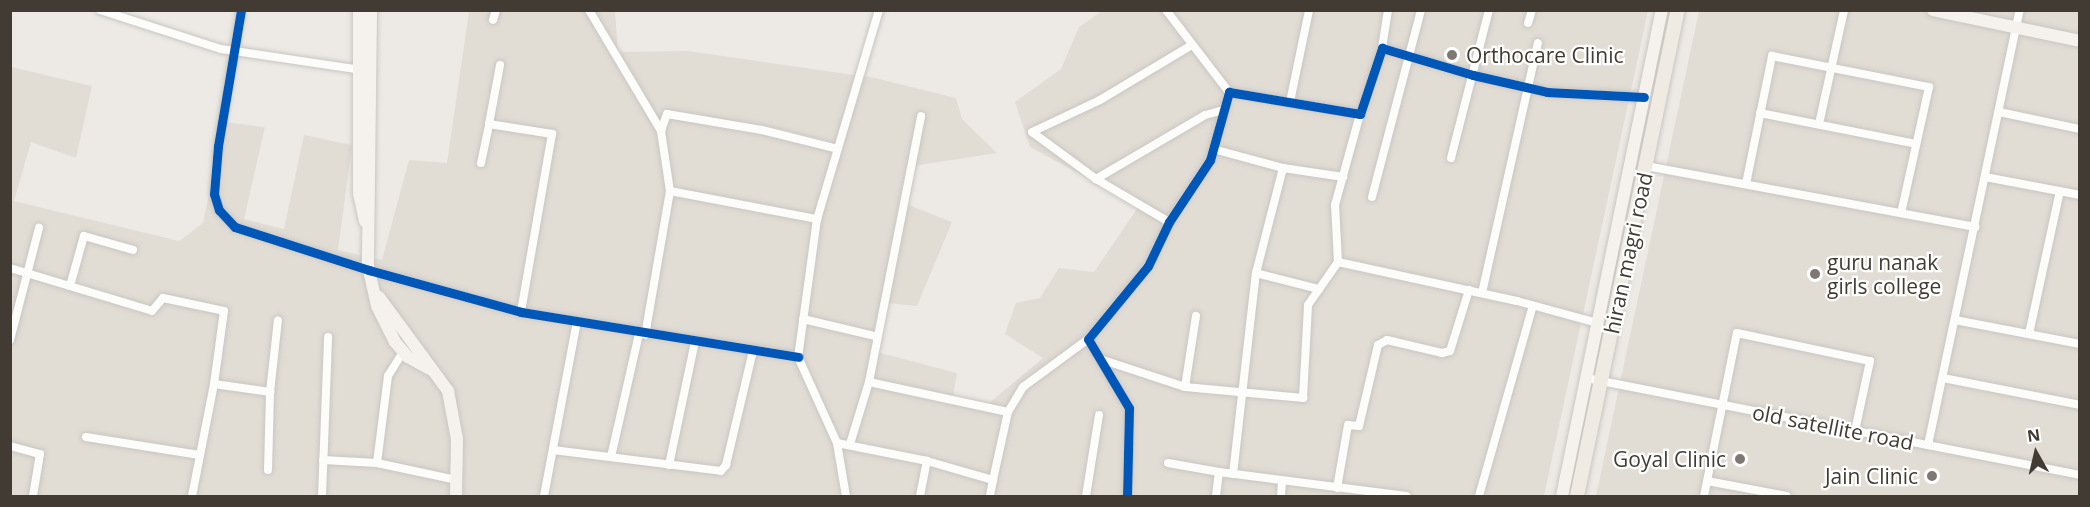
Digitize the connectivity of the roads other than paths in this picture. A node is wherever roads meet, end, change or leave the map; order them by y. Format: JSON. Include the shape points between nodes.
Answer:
{"nodes":[{"id":1,"x":100,"y":10,"type":"edge"},
{"id":2,"x":241,"y":10,"type":"edge"},
{"id":3,"x":359,"y":10,"type":"edge"},
{"id":4,"x":371,"y":10,"type":"edge"},
{"id":5,"x":588,"y":10,"type":"edge"},
{"id":6,"x":879,"y":10,"type":"edge"},
{"id":7,"x":1166,"y":10,"type":"edge"},
{"id":8,"x":1309,"y":10,"type":"edge"},
{"id":9,"x":1388,"y":10,"type":"edge"},
{"id":10,"x":1421,"y":10,"type":"edge"},
{"id":11,"x":1489,"y":10,"type":"edge"},
{"id":12,"x":1532,"y":10,"type":"edge"},
{"id":13,"x":1662,"y":10,"type":"edge"},
{"id":14,"x":1678,"y":10,"type":"edge"},
{"id":15,"x":1844,"y":10,"type":"edge"},
{"id":16,"x":1933,"y":10,"type":"edge"},
{"id":17,"x":2020,"y":10,"type":"edge"},
{"id":18,"x":1955,"y":13,"type":"edge"},
{"id":19,"x":1528,"y":23,"type":"dead end"},
{"id":20,"x":2017,"y":28,"type":"junction"},
{"id":21,"x":2079,"y":41,"type":"edge"},
{"id":22,"x":1538,"y":43,"type":"dead end"},
{"id":23,"x":1192,"y":45,"type":"junction"},
{"id":24,"x":1382,"y":48,"type":"junction"},
{"id":25,"x":235,"y":51,"type":"junction"},
{"id":26,"x":1409,"y":58,"type":"junction"},
{"id":27,"x":500,"y":65,"type":"dead end"},
{"id":28,"x":1833,"y":68,"type":"junction"},
{"id":29,"x":363,"y":70,"type":"junction"},
{"id":30,"x":1473,"y":75,"type":"junction"},
{"id":31,"x":1527,"y":87,"type":"junction"},
{"id":32,"x":1229,"y":92,"type":"junction"},
{"id":33,"x":1644,"y":97,"type":"junction"},
{"id":34,"x":1290,"y":102,"type":"junction"},
{"id":35,"x":1224,"y":110,"type":"junction"},
{"id":36,"x":1999,"y":112,"type":"junction"},
{"id":37,"x":1761,"y":113,"type":"junction"},
{"id":38,"x":1360,"y":114,"type":"junction"},
{"id":39,"x":921,"y":116,"type":"dead end"},
{"id":40,"x":489,"y":124,"type":"junction"},
{"id":41,"x":1819,"y":124,"type":"junction"},
{"id":42,"x":2079,"y":129,"type":"edge"},
{"id":43,"x":661,"y":131,"type":"junction"},
{"id":44,"x":1916,"y":144,"type":"junction"},
{"id":45,"x":838,"y":149,"type":"junction"},
{"id":46,"x":1213,"y":149,"type":"junction"},
{"id":47,"x":1451,"y":158,"type":"dead end"},
{"id":48,"x":481,"y":163,"type":"dead end"},
{"id":49,"x":1646,"y":166,"type":"junction"},
{"id":50,"x":1283,"y":168,"type":"junction"},
{"id":51,"x":1343,"y":177,"type":"junction"},
{"id":52,"x":1985,"y":177,"type":"junction"},
{"id":53,"x":1096,"y":179,"type":"junction"},
{"id":54,"x":1746,"y":184,"type":"junction"},
{"id":55,"x":670,"y":191,"type":"junction"},
{"id":56,"x":2060,"y":191,"type":"junction"},
{"id":57,"x":2079,"y":195,"type":"edge"},
{"id":58,"x":1372,"y":197,"type":"dead end"},
{"id":59,"x":1901,"y":213,"type":"junction"},
{"id":60,"x":818,"y":219,"type":"junction"},
{"id":61,"x":1169,"y":222,"type":"junction"},
{"id":62,"x":1975,"y":227,"type":"junction"},
{"id":63,"x":39,"y":228,"type":"dead end"},
{"id":64,"x":133,"y":250,"type":"dead end"},
{"id":65,"x":1338,"y":262,"type":"junction"},
{"id":66,"x":10,"y":268,"type":"edge"},
{"id":67,"x":369,"y":270,"type":"junction"},
{"id":68,"x":27,"y":273,"type":"junction"},
{"id":69,"x":1256,"y":273,"type":"junction"},
{"id":70,"x":70,"y":286,"type":"junction"},
{"id":71,"x":373,"y":288,"type":"junction"},
{"id":72,"x":1319,"y":289,"type":"junction"},
{"id":73,"x":1469,"y":290,"type":"junction"},
{"id":74,"x":1482,"y":293,"type":"junction"},
{"id":75,"x":1533,"y":305,"type":"junction"},
{"id":76,"x":521,"y":312,"type":"junction"},
{"id":77,"x":1196,"y":316,"type":"dead end"},
{"id":78,"x":803,"y":319,"type":"junction"},
{"id":79,"x":278,"y":320,"type":"dead end"},
{"id":80,"x":1955,"y":320,"type":"junction"},
{"id":81,"x":577,"y":322,"type":"junction"},
{"id":82,"x":1598,"y":323,"type":"junction"},
{"id":83,"x":2029,"y":334,"type":"junction"},
{"id":84,"x":642,"y":335,"type":"junction"},
{"id":85,"x":876,"y":336,"type":"junction"},
{"id":86,"x":328,"y":337,"type":"dead end"},
{"id":87,"x":1088,"y":339,"type":"junction"},
{"id":88,"x":10,"y":340,"type":"edge"},
{"id":89,"x":695,"y":342,"type":"junction"},
{"id":90,"x":2079,"y":344,"type":"edge"},
{"id":91,"x":753,"y":351,"type":"junction"},
{"id":92,"x":403,"y":352,"type":"junction"},
{"id":93,"x":798,"y":357,"type":"junction"},
{"id":94,"x":1103,"y":360,"type":"junction"},
{"id":95,"x":430,"y":369,"type":"junction"},
{"id":96,"x":1586,"y":378,"type":"junction"},
{"id":97,"x":1942,"y":378,"type":"junction"},
{"id":98,"x":869,"y":382,"type":"junction"},
{"id":99,"x":1601,"y":382,"type":"junction"},
{"id":100,"x":214,"y":384,"type":"junction"},
{"id":101,"x":1185,"y":387,"type":"junction"},
{"id":102,"x":270,"y":392,"type":"junction"},
{"id":103,"x":1244,"y":392,"type":"junction"},
{"id":104,"x":2079,"y":405,"type":"edge"},
{"id":105,"x":1723,"y":406,"type":"junction"},
{"id":106,"x":1008,"y":412,"type":"junction"},
{"id":107,"x":1099,"y":415,"type":"dead end"},
{"id":108,"x":1855,"y":431,"type":"junction"},
{"id":109,"x":86,"y":436,"type":"dead end"},
{"id":110,"x":837,"y":443,"type":"junction"},
{"id":111,"x":850,"y":444,"type":"junction"},
{"id":112,"x":10,"y":446,"type":"edge"},
{"id":113,"x":1928,"y":446,"type":"junction"},
{"id":114,"x":553,"y":450,"type":"junction"},
{"id":115,"x":200,"y":456,"type":"junction"},
{"id":116,"x":611,"y":458,"type":"junction"},
{"id":117,"x":323,"y":460,"type":"junction"},
{"id":118,"x":927,"y":461,"type":"junction"},
{"id":119,"x":377,"y":463,"type":"junction"},
{"id":120,"x":1168,"y":463,"type":"dead end"},
{"id":121,"x":669,"y":465,"type":"junction"},
{"id":122,"x":268,"y":470,"type":"dead end"},
{"id":123,"x":1219,"y":472,"type":"junction"},
{"id":124,"x":1233,"y":474,"type":"junction"},
{"id":125,"x":2079,"y":475,"type":"edge"},
{"id":126,"x":457,"y":480,"type":"junction"},
{"id":127,"x":993,"y":480,"type":"junction"},
{"id":128,"x":1282,"y":481,"type":"junction"},
{"id":129,"x":1707,"y":482,"type":"junction"},
{"id":130,"x":1337,"y":488,"type":"junction"},
{"id":131,"x":1357,"y":493,"type":"edge"},
{"id":132,"x":33,"y":496,"type":"edge"},
{"id":133,"x":192,"y":496,"type":"edge"},
{"id":134,"x":322,"y":496,"type":"edge"},
{"id":135,"x":456,"y":496,"type":"edge"},
{"id":136,"x":544,"y":496,"type":"edge"},
{"id":137,"x":846,"y":496,"type":"edge"},
{"id":138,"x":920,"y":496,"type":"edge"},
{"id":139,"x":990,"y":496,"type":"edge"},
{"id":140,"x":1086,"y":496,"type":"edge"},
{"id":141,"x":1127,"y":496,"type":"edge"},
{"id":142,"x":1216,"y":496,"type":"edge"},
{"id":143,"x":1281,"y":496,"type":"edge"},
{"id":144,"x":1406,"y":496,"type":"edge"},
{"id":145,"x":1479,"y":496,"type":"edge"},
{"id":146,"x":1562,"y":496,"type":"edge"},
{"id":147,"x":1577,"y":496,"type":"edge"},
{"id":148,"x":1704,"y":496,"type":"edge"},
{"id":149,"x":1787,"y":496,"type":"edge"}],
"edges":[{"from":1,"to":25,"type":"street"},
{"from":2,"to":25,"type":"street"},
{"from":3,"to":29,"type":"street"},
{"from":4,"to":29,"type":"street"},
{"from":5,"to":43,"type":"street"},
{"from":6,"to":45,"type":"street"},
{"from":7,"to":23,"type":"street"},
{"from":8,"to":34,"type":"street"},
{"from":9,"to":24,"type":"street"},
{"from":10,"to":26,"type":"street"},
{"from":11,"to":30,"type":"street"},
{"from":12,"to":19,"type":"street"},
{"from":13,"to":33,"type":"street"},
{"from":14,"to":49,"type":"main road","name":"hiran magri road"},
{"from":15,"to":28,"type":"street"},
{"from":16,"to":18,"type":"street"},
{"from":17,"to":20,"type":"street"},
{"from":18,"to":20,"type":"street"},
{"from":20,"to":21,"type":"street"},
{"from":20,"to":36,"type":"street"},
{"from":22,"to":31,"type":"street"},
{"from":23,"to":32,"type":"street"},
{"from":23,"to":53,"type":"street","via":[[1100,100],[1032,132]]},
{"from":24,"to":26,"type":"street"},
{"from":24,"to":38,"type":"street"},
{"from":25,"to":29,"type":"street"},
{"from":25,"to":67,"type":"street","via":[[216,154],[214,199],[219,210],[235,227],[250,234]]},
{"from":26,"to":30,"type":"street"},
{"from":26,"to":58,"type":"street"},
{"from":27,"to":40,"type":"street"},
{"from":28,"to":37,"type":"street","via":[[1772,56]]},
{"from":28,"to":41,"type":"street"},
{"from":28,"to":44,"type":"street","via":[[1929,87]]},
{"from":29,"to":67,"type":"street","via":[[359,193],[367,225]]},
{"from":30,"to":31,"type":"street"},
{"from":30,"to":47,"type":"street"},
{"from":31,"to":33,"type":"street"},
{"from":31,"to":74,"type":"street"},
{"from":32,"to":34,"type":"street"},
{"from":32,"to":35,"type":"street"},
{"from":33,"to":82,"type":"street"},
{"from":34,"to":38,"type":"street"},
{"from":35,"to":46,"type":"street"},
{"from":35,"to":53,"type":"street","via":[[1205,115]]},
{"from":36,"to":42,"type":"street"},
{"from":36,"to":52,"type":"street"},
{"from":37,"to":41,"type":"street"},
{"from":37,"to":54,"type":"street"},
{"from":38,"to":51,"type":"street"},
{"from":39,"to":85,"type":"street"},
{"from":40,"to":48,"type":"street"},
{"from":40,"to":76,"type":"street","via":[[552,134]]},
{"from":41,"to":44,"type":"street"},
{"from":43,"to":45,"type":"street","via":[[668,114],[762,130]]},
{"from":43,"to":55,"type":"street"},
{"from":44,"to":59,"type":"street"},
{"from":45,"to":60,"type":"street"},
{"from":46,"to":50,"type":"street"},
{"from":46,"to":61,"type":"street"},
{"from":49,"to":54,"type":"street"},
{"from":49,"to":99,"type":"main road","name":"hiran magri road"},
{"from":50,"to":51,"type":"street"},
{"from":50,"to":69,"type":"street"},
{"from":51,"to":65,"type":"street","via":[[1335,205]]},
{"from":52,"to":56,"type":"street"},
{"from":52,"to":62,"type":"street"},
{"from":53,"to":61,"type":"street"},
{"from":54,"to":59,"type":"street"},
{"from":55,"to":60,"type":"street"},
{"from":55,"to":84,"type":"street"},
{"from":56,"to":57,"type":"street"},
{"from":56,"to":83,"type":"street"},
{"from":59,"to":62,"type":"street"},
{"from":60,"to":78,"type":"street"},
{"from":61,"to":87,"type":"street","via":[[1148,266]]},
{"from":62,"to":80,"type":"street"},
{"from":63,"to":68,"type":"street"},
{"from":64,"to":70,"type":"street","via":[[84,236]]},
{"from":65,"to":72,"type":"street"},
{"from":65,"to":73,"type":"street"},
{"from":66,"to":68,"type":"street"},
{"from":67,"to":71,"type":"street"},
{"from":67,"to":76,"type":"street"},
{"from":68,"to":70,"type":"street"},
{"from":68,"to":88,"type":"street"},
{"from":69,"to":72,"type":"street"},
{"from":69,"to":103,"type":"street"},
{"from":70,"to":100,"type":"street","via":[[152,311],[163,298],[224,311]]},
{"from":71,"to":92,"type":"street","via":[[383,320]]},
{"from":71,"to":95,"type":"street"},
{"from":72,"to":103,"type":"street","via":[[1308,305],[1302,398]]},
{"from":73,"to":74,"type":"street"},
{"from":73,"to":130,"type":"street","via":[[1450,351],[1442,353],[1387,340],[1378,345],[1359,426],[1347,425]]},
{"from":74,"to":75,"type":"street"},
{"from":75,"to":82,"type":"street"},
{"from":75,"to":145,"type":"street"},
{"from":76,"to":81,"type":"street"},
{"from":77,"to":101,"type":"street"},
{"from":78,"to":85,"type":"street"},
{"from":78,"to":93,"type":"street"},
{"from":79,"to":102,"type":"street"},
{"from":80,"to":83,"type":"street"},
{"from":80,"to":97,"type":"street"},
{"from":81,"to":84,"type":"street"},
{"from":81,"to":114,"type":"street"},
{"from":82,"to":96,"type":"street"},
{"from":83,"to":90,"type":"street"},
{"from":84,"to":89,"type":"street"},
{"from":84,"to":116,"type":"street"},
{"from":85,"to":98,"type":"street"},
{"from":86,"to":117,"type":"street"},
{"from":87,"to":94,"type":"street"},
{"from":87,"to":106,"type":"street","via":[[1023,387]]},
{"from":89,"to":91,"type":"street"},
{"from":89,"to":121,"type":"street"},
{"from":91,"to":93,"type":"street"},
{"from":91,"to":121,"type":"street","via":[[726,465],[721,471],[713,471]]},
{"from":92,"to":95,"type":"street"},
{"from":92,"to":119,"type":"street","via":[[388,376]]},
{"from":93,"to":110,"type":"street"},
{"from":94,"to":101,"type":"street"},
{"from":94,"to":141,"type":"street","via":[[1129,408]]},
{"from":95,"to":126,"type":"street","via":[[451,401]]},
{"from":96,"to":99,"type":"street","name":"old satellite road"},
{"from":96,"to":146,"type":"street"},
{"from":97,"to":104,"type":"street"},
{"from":97,"to":113,"type":"street"},
{"from":98,"to":106,"type":"street"},
{"from":98,"to":111,"type":"street"},
{"from":99,"to":105,"type":"street","name":"old satellite road"},
{"from":99,"to":147,"type":"main road","name":"hiran magri road"},
{"from":100,"to":102,"type":"street"},
{"from":100,"to":115,"type":"street"},
{"from":101,"to":103,"type":"street"},
{"from":102,"to":122,"type":"street"},
{"from":103,"to":124,"type":"street"},
{"from":105,"to":108,"type":"street","name":"old satellite road"},
{"from":105,"to":108,"type":"street","via":[[1737,333],[1870,361]]},
{"from":105,"to":129,"type":"street"},
{"from":106,"to":127,"type":"street"},
{"from":107,"to":140,"type":"street"},
{"from":108,"to":113,"type":"street","name":"old satellite road"},
{"from":109,"to":115,"type":"street"},
{"from":110,"to":111,"type":"street"},
{"from":110,"to":137,"type":"street"},
{"from":111,"to":118,"type":"street"},
{"from":112,"to":132,"type":"street","via":[[40,454]]},
{"from":113,"to":125,"type":"street","name":"old satellite road"},
{"from":114,"to":116,"type":"street"},
{"from":114,"to":136,"type":"street"},
{"from":115,"to":133,"type":"street"},
{"from":116,"to":121,"type":"street"},
{"from":117,"to":119,"type":"street"},
{"from":117,"to":134,"type":"street"},
{"from":118,"to":127,"type":"street"},
{"from":118,"to":138,"type":"street"},
{"from":119,"to":126,"type":"street"},
{"from":120,"to":123,"type":"street"},
{"from":123,"to":124,"type":"street"},
{"from":123,"to":142,"type":"street"},
{"from":124,"to":128,"type":"street"},
{"from":126,"to":135,"type":"street"},
{"from":127,"to":139,"type":"street"},
{"from":128,"to":130,"type":"street"},
{"from":128,"to":143,"type":"street"},
{"from":129,"to":148,"type":"street"},
{"from":129,"to":149,"type":"street"},
{"from":130,"to":131,"type":"street"},
{"from":131,"to":144,"type":"street"}]}
